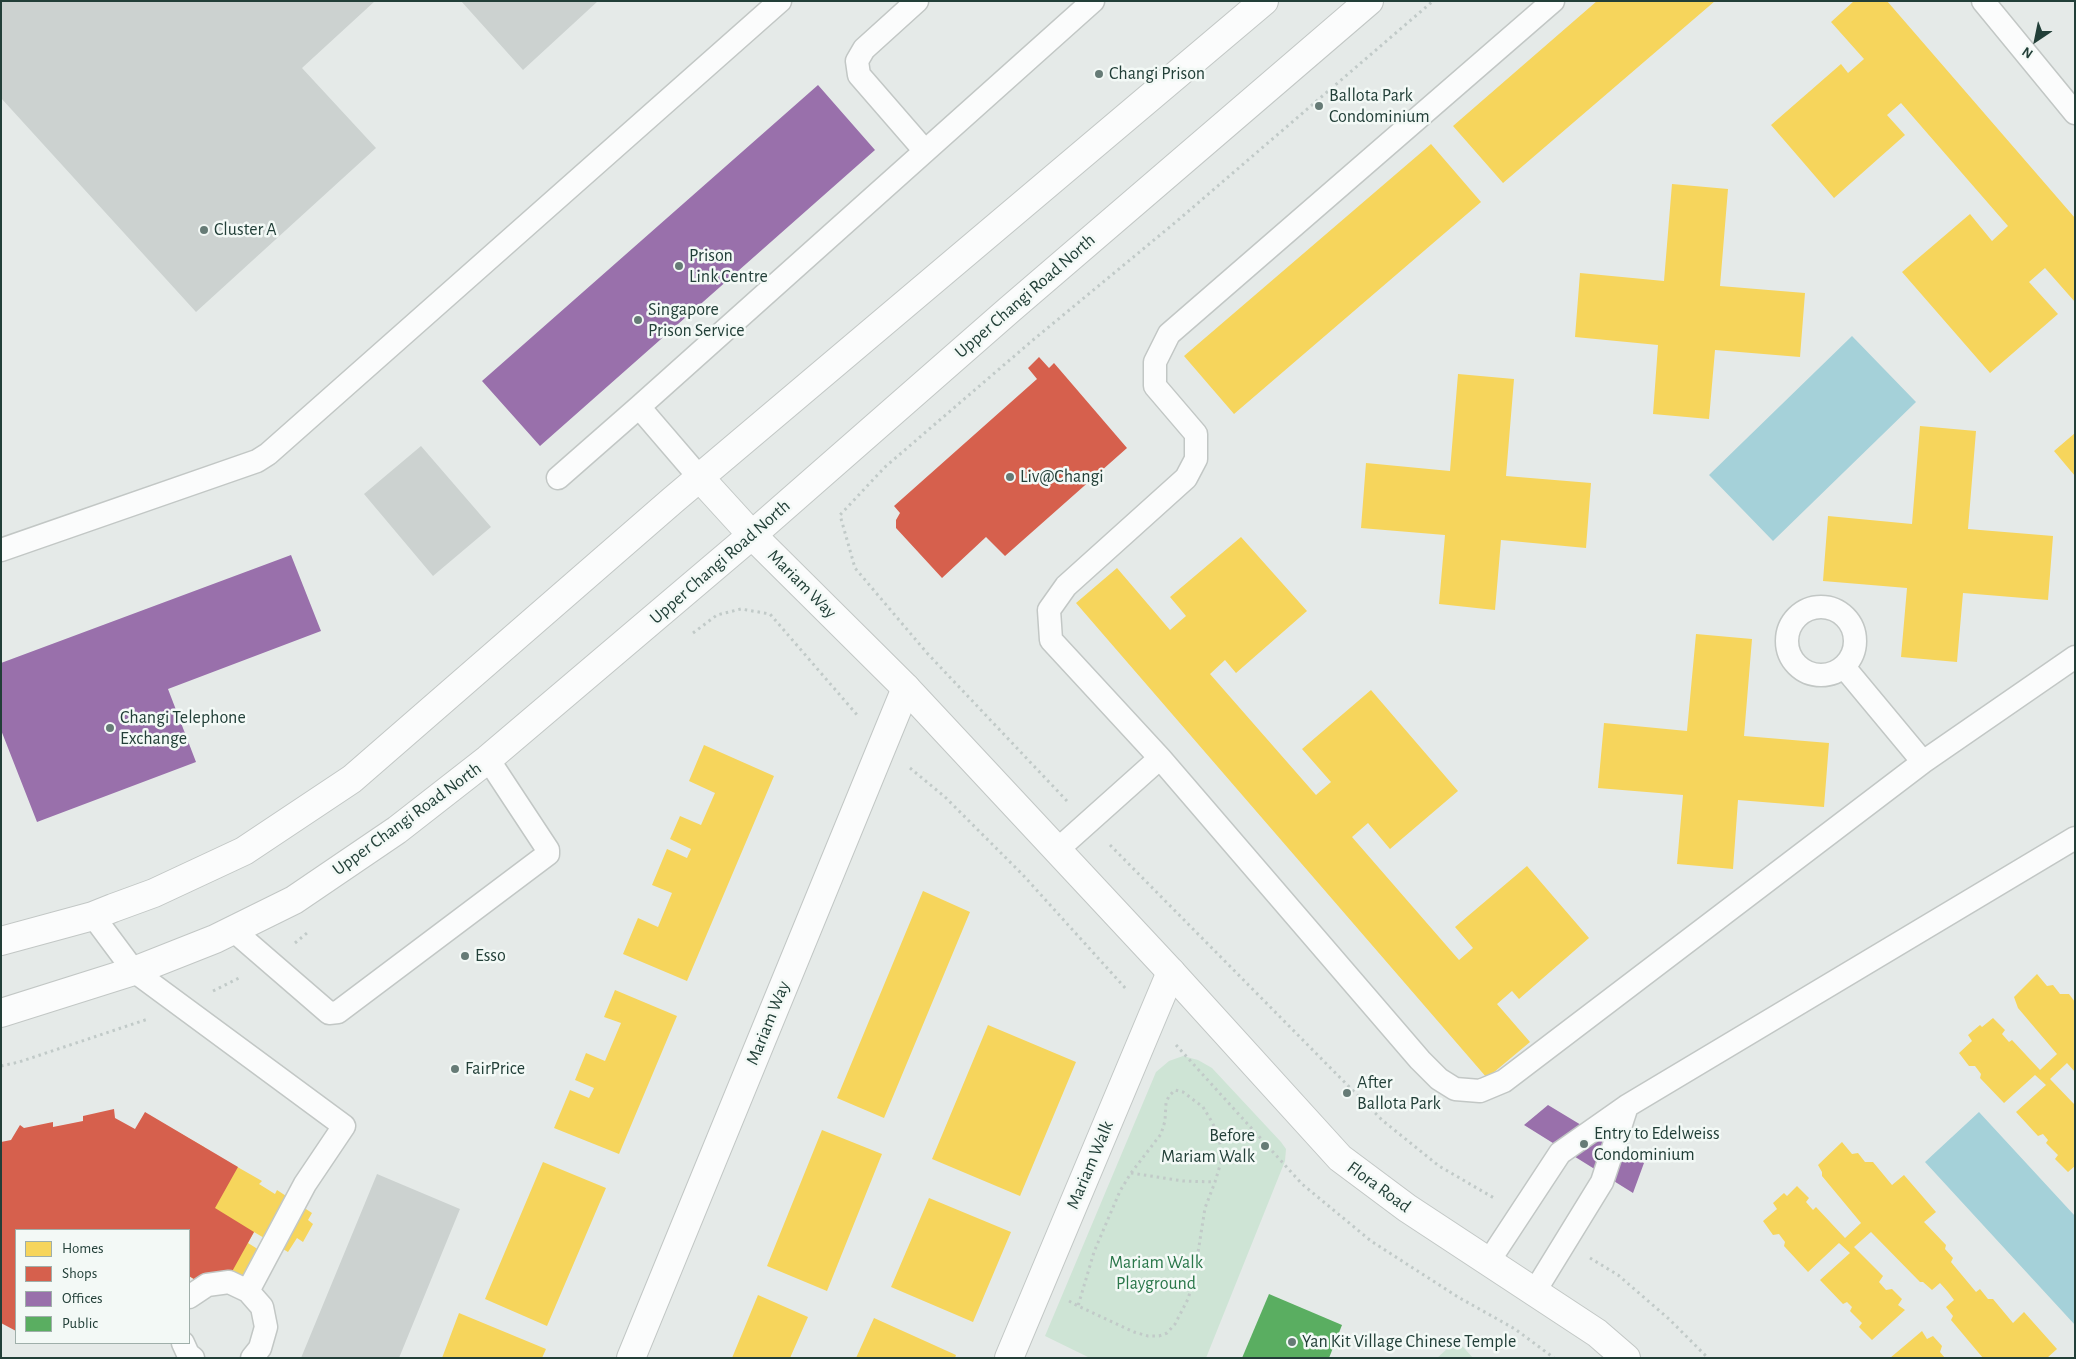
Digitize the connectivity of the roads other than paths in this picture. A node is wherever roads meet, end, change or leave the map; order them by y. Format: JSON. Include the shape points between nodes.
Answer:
{"nodes":[{"id":1,"x":780,"y":1,"type":"edge"},
{"id":2,"x":917,"y":1,"type":"edge"},
{"id":3,"x":1093,"y":1,"type":"edge"},
{"id":4,"x":1264,"y":1,"type":"edge"},
{"id":5,"x":1369,"y":1,"type":"edge"},
{"id":6,"x":1553,"y":1,"type":"edge"},
{"id":7,"x":1983,"y":1,"type":"edge"},
{"id":8,"x":2075,"y":114,"type":"edge"},
{"id":9,"x":925,"y":151,"type":"junction"},
{"id":10,"x":639,"y":407,"type":"junction"},
{"id":11,"x":558,"y":478,"type":"dead end"},
{"id":12,"x":700,"y":478,"type":"junction"},
{"id":13,"x":752,"y":535,"type":"junction"},
{"id":14,"x":1,"y":550,"type":"edge"},
{"id":15,"x":2075,"y":657,"type":"edge"},
{"id":16,"x":1844,"y":667,"type":"dead end"},
{"id":17,"x":906,"y":688,"type":"junction"},
{"id":18,"x":1160,"y":758,"type":"junction"},
{"id":19,"x":488,"y":759,"type":"junction"},
{"id":20,"x":1924,"y":762,"type":"junction"},
{"id":21,"x":2075,"y":838,"type":"edge"},
{"id":22,"x":1056,"y":851,"type":"junction"},
{"id":23,"x":93,"y":916,"type":"junction"},
{"id":24,"x":233,"y":930,"type":"junction"},
{"id":25,"x":1,"y":941,"type":"edge"},
{"id":26,"x":134,"y":971,"type":"junction"},
{"id":27,"x":1171,"y":972,"type":"junction"},
{"id":28,"x":1,"y":1013,"type":"edge"},
{"id":29,"x":1628,"y":1106,"type":"junction"},
{"id":30,"x":1489,"y":1261,"type":"junction"},
{"id":31,"x":248,"y":1291,"type":"junction"},
{"id":32,"x":1535,"y":1291,"type":"junction"},
{"id":33,"x":190,"y":1296,"type":"edge"},
{"id":34,"x":183,"y":1344,"type":"edge"},
{"id":35,"x":193,"y":1358,"type":"edge"},
{"id":36,"x":252,"y":1358,"type":"edge"},
{"id":37,"x":631,"y":1358,"type":"edge"},
{"id":38,"x":1009,"y":1358,"type":"edge"},
{"id":39,"x":1626,"y":1358,"type":"edge"}],
"edges":[{"from":1,"to":14,"type":"lane","via":[[268,454],[258,461]]},
{"from":2,"to":9,"type":"lane","via":[[864,49],[857,61],[859,75]]},
{"from":3,"to":9,"type":"lane"},
{"from":4,"to":12,"type":"street"},
{"from":5,"to":13,"type":"street","name":"Upper Changi Road North","via":[[1008,310]]},
{"from":6,"to":18,"type":"lane","via":[[1169,334],[1155,362],[1156,386],[1196,434],[1196,459],[1186,478],[1066,586],[1048,610],[1051,640]]},
{"from":7,"to":8,"type":"lane"},
{"from":9,"to":10,"type":"lane"},
{"from":10,"to":11,"type":"lane"},
{"from":10,"to":12,"type":"lane"},
{"from":12,"to":13,"type":"street","name":"Mariam Way"},
{"from":12,"to":23,"type":"street","via":[[352,779],[244,851],[154,893]]},
{"from":13,"to":17,"type":"street","name":"Mariam Way"},
{"from":13,"to":19,"type":"street","name":"Upper Changi Road North"},
{"from":15,"to":20,"type":"lane"},
{"from":16,"to":20,"type":"lane"},
{"from":17,"to":22,"type":"street","name":"Mariam Way"},
{"from":17,"to":37,"type":"street","name":"Mariam Way"},
{"from":18,"to":20,"type":"lane","via":[[1420,1060],[1439,1079],[1455,1088],[1480,1091],[1504,1081]]},
{"from":18,"to":22,"type":"lane"},
{"from":19,"to":24,"type":"street","name":"Upper Changi Road North","via":[[397,830],[294,900]]},
{"from":19,"to":24,"type":"lane","via":[[548,854],[338,1012],[329,1012]]},
{"from":21,"to":29,"type":"lane"},
{"from":22,"to":27,"type":"street","name":"Mariam Way"},
{"from":23,"to":25,"type":"street"},
{"from":23,"to":26,"type":"lane"},
{"from":24,"to":26,"type":"street","name":"Upper Changi Road North"},
{"from":26,"to":28,"type":"street","name":"Upper Changi Road North"},
{"from":26,"to":31,"type":"lane","via":[[344,1126],[305,1184]]},
{"from":27,"to":30,"type":"street","name":"Flora Road","via":[[1340,1158],[1406,1208]]},
{"from":27,"to":38,"type":"street","name":"Mariam Walk"},
{"from":29,"to":30,"type":"lane","via":[[1560,1153]]},
{"from":29,"to":32,"type":"lane","via":[[1602,1182]]},
{"from":30,"to":32,"type":"street","name":"Flora Road"},
{"from":31,"to":33,"type":"lane","via":[[229,1282],[207,1285]]},
{"from":31,"to":36,"type":"lane","via":[[262,1307],[266,1327],[260,1348]]},
{"from":32,"to":39,"type":"street","name":"Flora Road","via":[[1597,1333]]},
{"from":34,"to":35,"type":"lane"}]}
